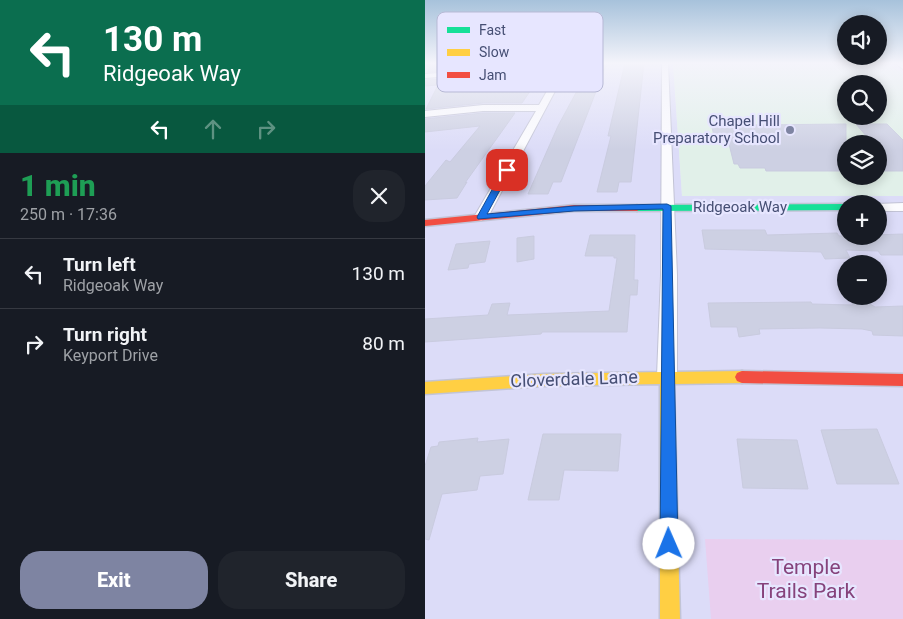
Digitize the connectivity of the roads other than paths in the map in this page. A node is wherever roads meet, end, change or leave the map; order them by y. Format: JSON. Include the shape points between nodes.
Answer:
{"nodes":[{"id":1,"x":551,"y":92,"type":"edge"},
{"id":2,"x":665,"y":92,"type":"edge"},
{"id":3,"x":542,"y":108,"type":"junction"},
{"id":4,"x":425,"y":114,"type":"edge"},
{"id":5,"x":667,"y":206,"type":"junction"},
{"id":6,"x":837,"y":207,"type":"edge"},
{"id":7,"x":887,"y":207,"type":"edge"},
{"id":8,"x":903,"y":207,"type":"edge"},
{"id":9,"x":481,"y":217,"type":"junction"},
{"id":10,"x":425,"y":223,"type":"edge"},
{"id":11,"x":667,"y":376,"type":"junction"},
{"id":12,"x":903,"y":380,"type":"edge"},
{"id":13,"x":425,"y":388,"type":"edge"},
{"id":14,"x":670,"y":619,"type":"edge"}],
"edges":[{"from":1,"to":3,"type":"street"},
{"from":2,"to":5,"type":"street"},
{"from":3,"to":4,"type":"street","via":[[476,108]]},
{"from":3,"to":9,"type":"street"},
{"from":5,"to":6,"type":"street","name":"Ridgeoak Way"},
{"from":5,"to":9,"type":"street","name":"Ridgeoak Way","via":[[574,208]]},
{"from":5,"to":11,"type":"street"},
{"from":7,"to":8,"type":"street"},
{"from":9,"to":10,"type":"street","name":"Ridgeoak Way"},
{"from":11,"to":12,"type":"street","name":"Cloverdale Lane"},
{"from":11,"to":13,"type":"street","name":"Cloverdale Lane","via":[[511,380]]},
{"from":11,"to":14,"type":"street"}]}
